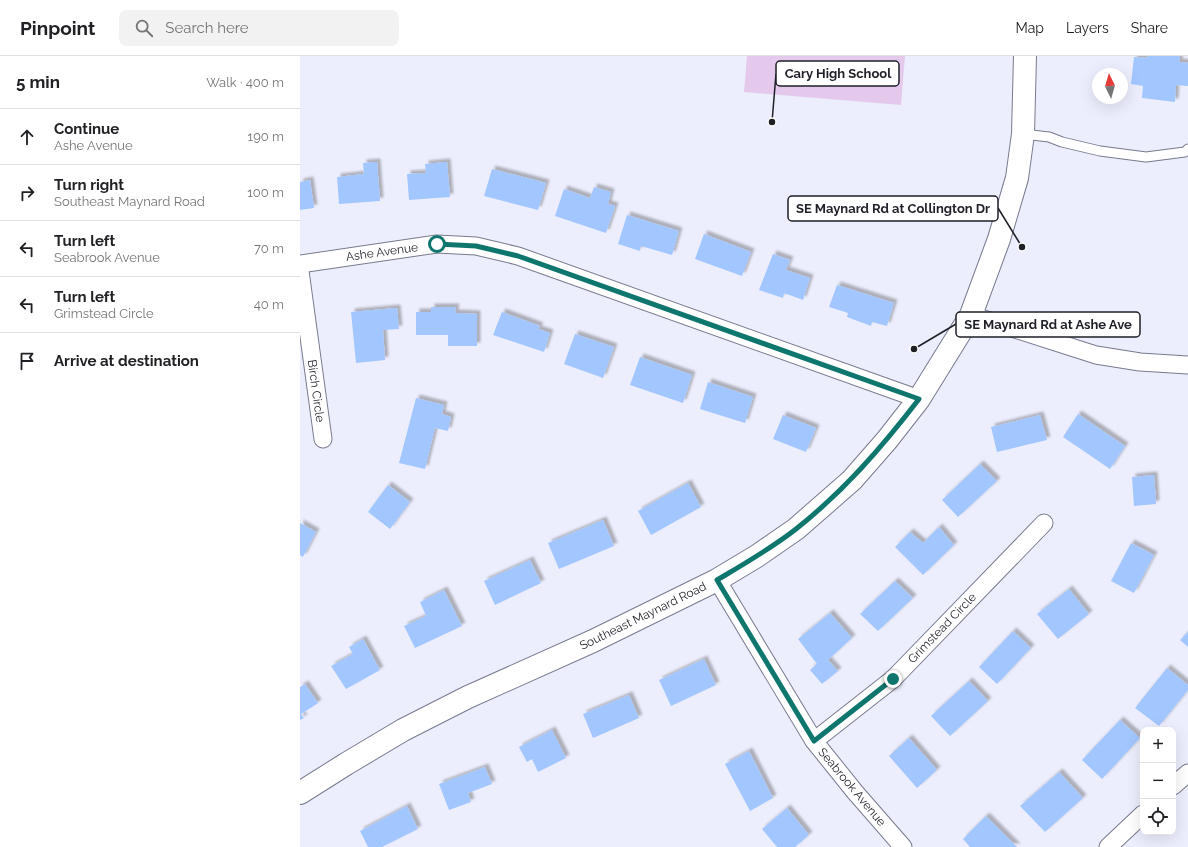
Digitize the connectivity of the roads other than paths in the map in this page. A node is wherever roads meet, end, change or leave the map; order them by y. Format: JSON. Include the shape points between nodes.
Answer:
{"nodes":[{"id":1,"x":1025,"y":56,"type":"edge"},
{"id":2,"x":1023,"y":134,"type":"junction"},
{"id":3,"x":1188,"y":150,"type":"edge"},
{"id":4,"x":300,"y":264,"type":"edge"},
{"id":5,"x":300,"y":271,"type":"edge"},
{"id":6,"x":971,"y":315,"type":"junction"},
{"id":7,"x":1188,"y":365,"type":"edge"},
{"id":8,"x":919,"y":399,"type":"junction"},
{"id":9,"x":323,"y":439,"type":"dead end"},
{"id":10,"x":1044,"y":522,"type":"dead end"},
{"id":11,"x":717,"y":580,"type":"junction"},
{"id":12,"x":814,"y":741,"type":"junction"},
{"id":13,"x":1188,"y":772,"type":"edge"},
{"id":14,"x":1176,"y":783,"type":"edge"},
{"id":15,"x":300,"y":793,"type":"edge"},
{"id":16,"x":1140,"y":817,"type":"edge"},
{"id":17,"x":903,"y":847,"type":"edge"},
{"id":18,"x":1108,"y":847,"type":"edge"}],
"edges":[{"from":1,"to":2,"type":"main road","name":"Southeast Maynard Road"},
{"from":2,"to":3,"type":"lane","via":[[1049,137],[1100,151],[1146,157]]},
{"from":2,"to":6,"type":"main road","name":"Southeast Maynard Road","via":[[1017,178],[999,239]]},
{"from":4,"to":8,"type":"street","name":"Ashe Avenue","via":[[437,244],[476,246],[518,256]]},
{"from":5,"to":9,"type":"street","name":"Birch Circle"},
{"from":6,"to":7,"type":"street","via":[[1096,355],[1140,362]]},
{"from":6,"to":8,"type":"main road","name":"Southeast Maynard Road"},
{"from":8,"to":11,"type":"main road","name":"Southeast Maynard Road","via":[[852,480],[796,529]]},
{"from":10,"to":12,"type":"street","name":"Grimstead Circle","via":[[893,679]]},
{"from":11,"to":12,"type":"street","name":"Seabrook Avenue"},
{"from":11,"to":15,"type":"main road","name":"Southeast Maynard Road","via":[[593,641],[442,710],[403,730]]},
{"from":12,"to":17,"type":"street","name":"Seabrook Avenue"},
{"from":13,"to":14,"type":"street"},
{"from":16,"to":18,"type":"street"}]}
